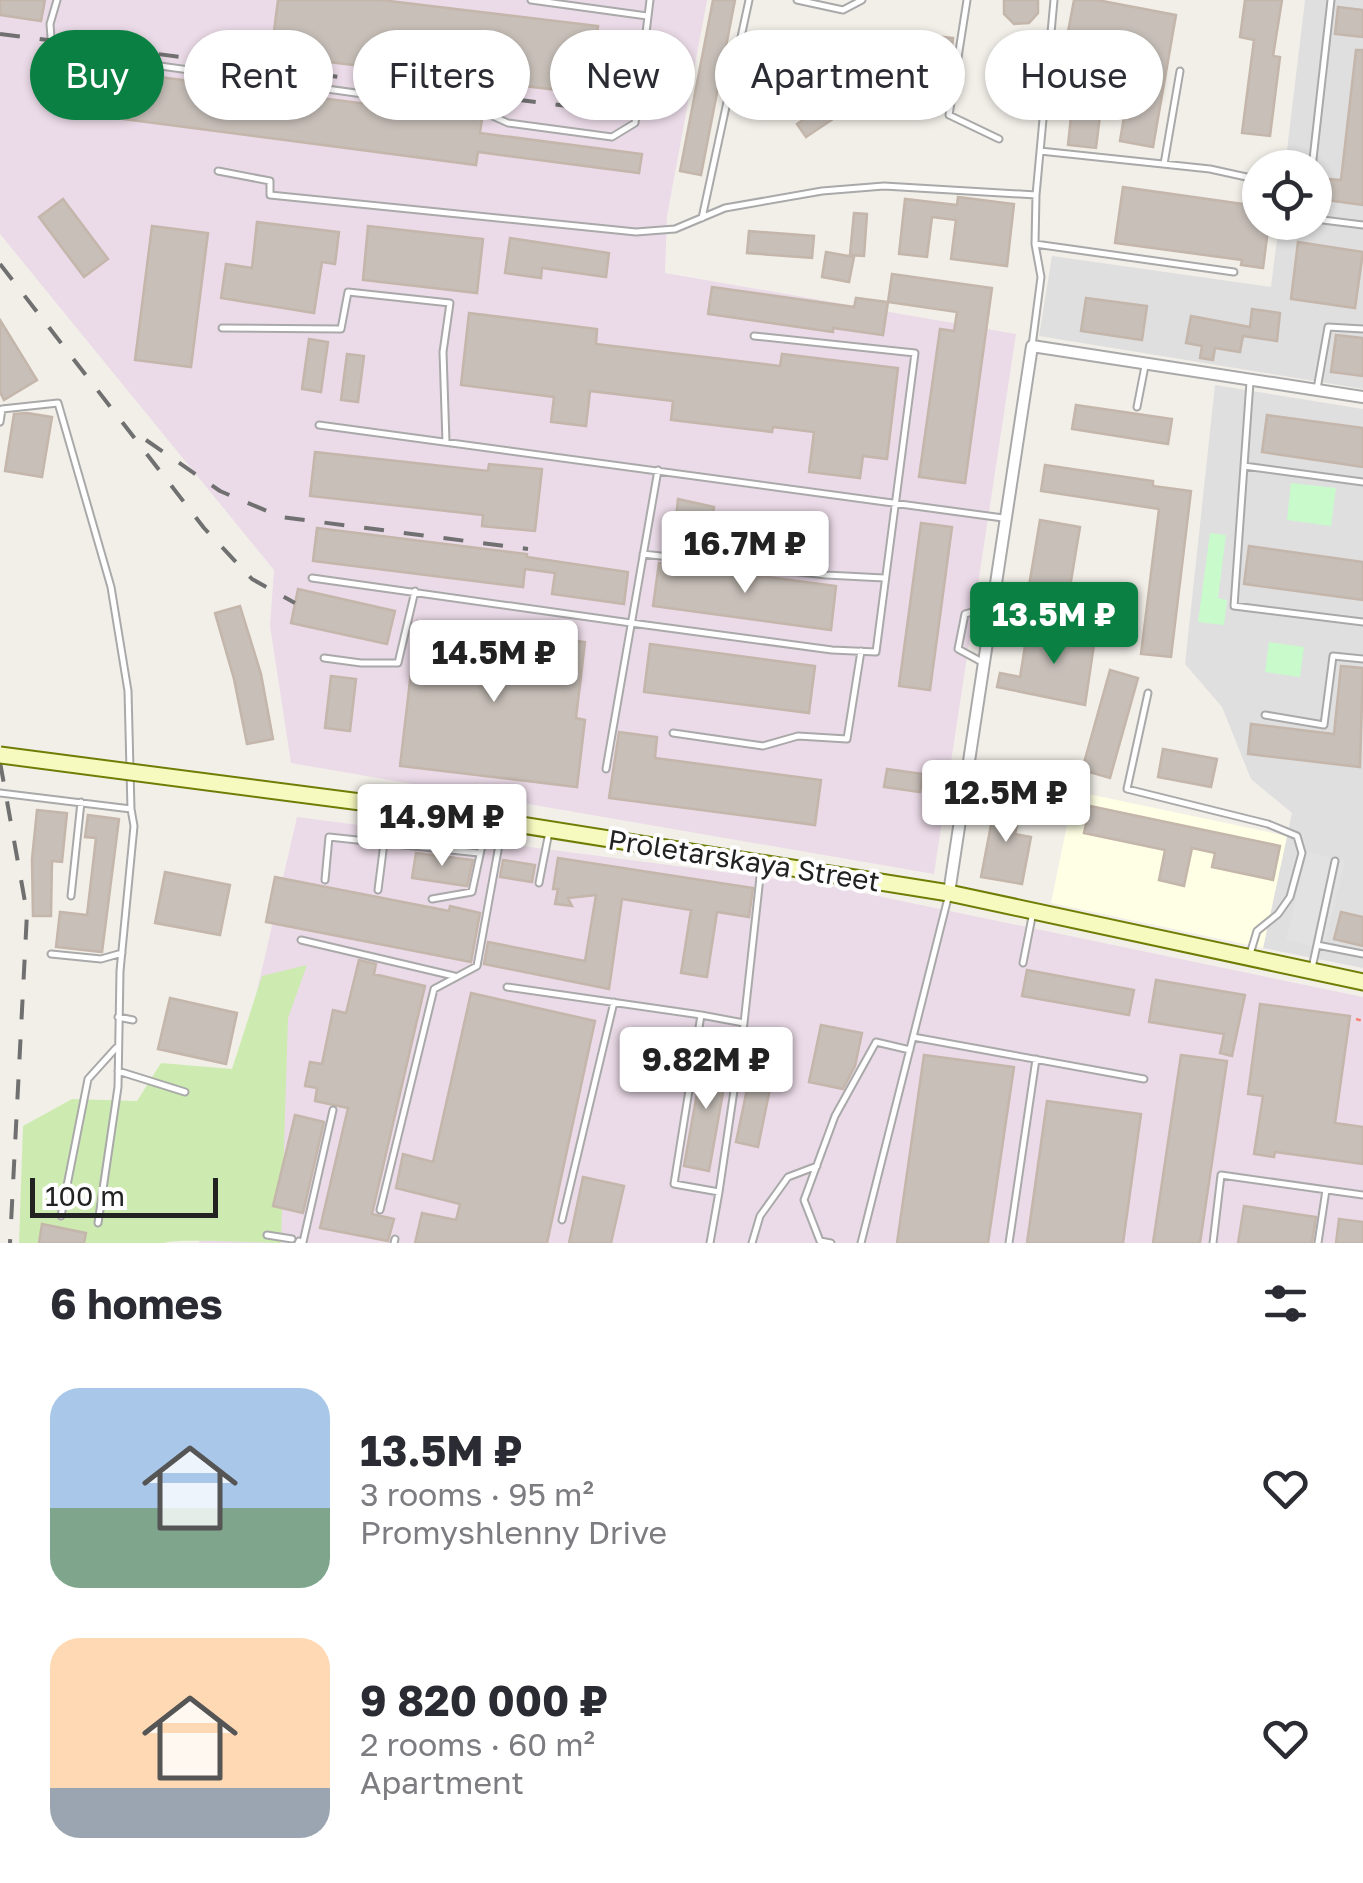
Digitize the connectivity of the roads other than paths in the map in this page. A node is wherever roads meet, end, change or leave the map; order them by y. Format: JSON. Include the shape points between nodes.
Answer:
{"nodes":[{"id":1,"x":57,"y":0,"type":"edge"},
{"id":2,"x":531,"y":0,"type":"edge"},
{"id":3,"x":650,"y":0,"type":"edge"},
{"id":4,"x":749,"y":0,"type":"edge"},
{"id":5,"x":797,"y":0,"type":"edge"},
{"id":6,"x":862,"y":0,"type":"edge"},
{"id":7,"x":968,"y":0,"type":"edge"},
{"id":8,"x":1054,"y":0,"type":"edge"},
{"id":9,"x":1331,"y":0,"type":"edge"},
{"id":10,"x":648,"y":16,"type":"junction"},
{"id":11,"x":1180,"y":72,"type":"dead end"},
{"id":12,"x":999,"y":138,"type":"dead end"},
{"id":13,"x":1314,"y":150,"type":"edge"},
{"id":14,"x":1040,"y":151,"type":"junction"},
{"id":15,"x":1164,"y":164,"type":"junction"},
{"id":16,"x":218,"y":172,"type":"dead end"},
{"id":17,"x":1242,"y":176,"type":"edge"},
{"id":18,"x":1036,"y":195,"type":"junction"},
{"id":19,"x":702,"y":218,"type":"junction"},
{"id":20,"x":1332,"y":221,"type":"edge"},
{"id":21,"x":1363,"y":225,"type":"edge"},
{"id":22,"x":1035,"y":244,"type":"junction"},
{"id":23,"x":1234,"y":272,"type":"dead end"},
{"id":24,"x":222,"y":328,"type":"dead end"},
{"id":25,"x":1363,"y":329,"type":"edge"},
{"id":26,"x":754,"y":336,"type":"dead end"},
{"id":27,"x":1032,"y":346,"type":"junction"},
{"id":28,"x":1145,"y":363,"type":"junction"},
{"id":29,"x":1251,"y":379,"type":"junction"},
{"id":30,"x":1316,"y":390,"type":"junction"},
{"id":31,"x":1363,"y":396,"type":"edge"},
{"id":32,"x":1,"y":407,"type":"edge"},
{"id":33,"x":1137,"y":407,"type":"dead end"},
{"id":34,"x":0,"y":422,"type":"edge"},
{"id":35,"x":319,"y":426,"type":"dead end"},
{"id":36,"x":446,"y":442,"type":"junction"},
{"id":37,"x":1244,"y":466,"type":"junction"},
{"id":38,"x":658,"y":470,"type":"junction"},
{"id":39,"x":1363,"y":482,"type":"edge"},
{"id":40,"x":896,"y":504,"type":"junction"},
{"id":41,"x":1006,"y":519,"type":"junction"},
{"id":42,"x":644,"y":554,"type":"junction"},
{"id":43,"x":312,"y":578,"type":"dead end"},
{"id":44,"x":885,"y":578,"type":"junction"},
{"id":45,"x":415,"y":591,"type":"junction"},
{"id":46,"x":993,"y":606,"type":"junction"},
{"id":47,"x":1363,"y":622,"type":"edge"},
{"id":48,"x":631,"y":624,"type":"junction"},
{"id":49,"x":861,"y":651,"type":"junction"},
{"id":50,"x":324,"y":658,"type":"dead end"},
{"id":51,"x":1363,"y":659,"type":"edge"},
{"id":52,"x":984,"y":663,"type":"junction"},
{"id":53,"x":1148,"y":694,"type":"dead end"},
{"id":54,"x":1265,"y":716,"type":"dead end"},
{"id":55,"x":673,"y":733,"type":"dead end"},
{"id":56,"x":0,"y":755,"type":"edge"},
{"id":57,"x":606,"y":769,"type":"dead end"},
{"id":58,"x":0,"y":793,"type":"edge"},
{"id":59,"x":81,"y":802,"type":"junction"},
{"id":60,"x":132,"y":809,"type":"junction"},
{"id":61,"x":496,"y":820,"type":"junction"},
{"id":62,"x":550,"y":829,"type":"junction"},
{"id":63,"x":384,"y":843,"type":"junction"},
{"id":64,"x":480,"y":853,"type":"junction"},
{"id":65,"x":1335,"y":862,"type":"dead end"},
{"id":66,"x":762,"y":864,"type":"junction"},
{"id":67,"x":325,"y":880,"type":"dead end"},
{"id":68,"x":540,"y":884,"type":"dead end"},
{"id":69,"x":378,"y":890,"type":"dead end"},
{"id":70,"x":949,"y":893,"type":"junction"},
{"id":71,"x":72,"y":896,"type":"dead end"},
{"id":72,"x":432,"y":900,"type":"dead end"},
{"id":73,"x":1034,"y":911,"type":"junction"},
{"id":74,"x":301,"y":940,"type":"dead end"},
{"id":75,"x":1317,"y":945,"type":"junction"},
{"id":76,"x":122,"y":953,"type":"junction"},
{"id":77,"x":51,"y":954,"type":"dead end"},
{"id":78,"x":1363,"y":954,"type":"edge"},
{"id":79,"x":1249,"y":957,"type":"junction"},
{"id":80,"x":1023,"y":963,"type":"dead end"},
{"id":81,"x":1311,"y":970,"type":"junction"},
{"id":82,"x":456,"y":976,"type":"junction"},
{"id":83,"x":1363,"y":982,"type":"edge"},
{"id":84,"x":507,"y":987,"type":"dead end"},
{"id":85,"x":614,"y":1002,"type":"junction"},
{"id":86,"x":700,"y":1016,"type":"junction"},
{"id":87,"x":118,"y":1017,"type":"junction"},
{"id":88,"x":132,"y":1020,"type":"dead end"},
{"id":89,"x":744,"y":1023,"type":"junction"},
{"id":90,"x":913,"y":1037,"type":"junction"},
{"id":91,"x":118,"y":1046,"type":"junction"},
{"id":92,"x":910,"y":1050,"type":"junction"},
{"id":93,"x":1036,"y":1059,"type":"junction"},
{"id":94,"x":118,"y":1070,"type":"junction"},
{"id":95,"x":1144,"y":1079,"type":"dead end"},
{"id":96,"x":184,"y":1092,"type":"dead end"},
{"id":97,"x":333,"y":1110,"type":"dead end"},
{"id":98,"x":816,"y":1166,"type":"junction"},
{"id":99,"x":1326,"y":1190,"type":"junction"},
{"id":100,"x":719,"y":1192,"type":"junction"},
{"id":101,"x":1363,"y":1195,"type":"edge"},
{"id":102,"x":380,"y":1210,"type":"dead end"},
{"id":103,"x":61,"y":1216,"type":"dead end"},
{"id":104,"x":562,"y":1220,"type":"dead end"},
{"id":105,"x":98,"y":1223,"type":"dead end"},
{"id":106,"x":267,"y":1235,"type":"dead end"},
{"id":107,"x":298,"y":1241,"type":"edge"},
{"id":108,"x":819,"y":1242,"type":"edge"},
{"id":109,"x":710,"y":1243,"type":"edge"},
{"id":110,"x":752,"y":1243,"type":"edge"},
{"id":111,"x":831,"y":1243,"type":"edge"},
{"id":112,"x":862,"y":1243,"type":"edge"},
{"id":113,"x":1009,"y":1243,"type":"edge"},
{"id":114,"x":1213,"y":1243,"type":"edge"},
{"id":115,"x":1318,"y":1243,"type":"edge"}],
"edges":[{"from":1,"to":10,"type":"lane","via":[[52,52],[479,110],[508,122],[612,137],[635,124]]},
{"from":2,"to":10,"type":"lane"},
{"from":3,"to":10,"type":"lane"},
{"from":4,"to":19,"type":"lane"},
{"from":5,"to":6,"type":"lane","via":[[843,10]]},
{"from":7,"to":12,"type":"lane","via":[[949,116]]},
{"from":8,"to":14,"type":"lane"},
{"from":9,"to":13,"type":"lane"},
{"from":11,"to":15,"type":"lane"},
{"from":14,"to":15,"type":"lane"},
{"from":14,"to":18,"type":"lane"},
{"from":15,"to":17,"type":"lane"},
{"from":16,"to":19,"type":"lane","via":[[270,182],[270,195],[636,232]]},
{"from":18,"to":19,"type":"lane","via":[[884,186],[725,208]]},
{"from":18,"to":22,"type":"lane"},
{"from":20,"to":21,"type":"lane"},
{"from":22,"to":23,"type":"lane"},
{"from":22,"to":27,"type":"lane","via":[[1041,277]]},
{"from":24,"to":36,"type":"lane","via":[[341,330],[348,292],[450,302],[443,352]]},
{"from":25,"to":30,"type":"lane","via":[[1328,326]]},
{"from":26,"to":40,"type":"lane","via":[[915,354]]},
{"from":27,"to":28,"type":"street"},
{"from":27,"to":41,"type":"street"},
{"from":28,"to":29,"type":"street"},
{"from":28,"to":33,"type":"lane"},
{"from":29,"to":30,"type":"street"},
{"from":29,"to":37,"type":"lane"},
{"from":30,"to":31,"type":"street"},
{"from":32,"to":34,"type":"lane"},
{"from":32,"to":60,"type":"lane","via":[[58,403],[111,587],[128,691]]},
{"from":35,"to":36,"type":"lane"},
{"from":36,"to":38,"type":"lane"},
{"from":37,"to":39,"type":"lane"},
{"from":37,"to":47,"type":"lane","via":[[1234,606]]},
{"from":38,"to":40,"type":"lane"},
{"from":38,"to":42,"type":"lane"},
{"from":40,"to":41,"type":"lane"},
{"from":40,"to":44,"type":"lane"},
{"from":41,"to":46,"type":"street"},
{"from":42,"to":44,"type":"lane"},
{"from":42,"to":48,"type":"lane"},
{"from":43,"to":45,"type":"lane"},
{"from":44,"to":49,"type":"lane","via":[[876,652]]},
{"from":45,"to":48,"type":"lane"},
{"from":45,"to":50,"type":"lane","via":[[398,663]]},
{"from":46,"to":52,"type":"street"},
{"from":46,"to":52,"type":"lane","via":[[964,614],[958,649]]},
{"from":48,"to":49,"type":"lane"},
{"from":48,"to":57,"type":"lane"},
{"from":49,"to":55,"type":"lane","via":[[847,739],[798,736],[763,746]]},
{"from":51,"to":54,"type":"lane","via":[[1332,656],[1324,726]]},
{"from":52,"to":70,"type":"street"},
{"from":53,"to":79,"type":"lane","via":[[1128,789],[1297,836],[1302,853],[1290,897],[1257,932]]},
{"from":56,"to":61,"type":"street","name":"Proletarskaya Street","bridge":true},
{"from":58,"to":59,"type":"lane"},
{"from":59,"to":60,"type":"lane"},
{"from":59,"to":71,"type":"lane"},
{"from":60,"to":76,"type":"lane"},
{"from":61,"to":62,"type":"street","name":"Proletarskaya Street"},
{"from":61,"to":64,"type":"lane"},
{"from":61,"to":82,"type":"lane","via":[[476,966]]},
{"from":62,"to":66,"type":"street","name":"Proletarskaya Street"},
{"from":62,"to":68,"type":"lane"},
{"from":63,"to":64,"type":"lane"},
{"from":63,"to":67,"type":"lane","via":[[329,836]]},
{"from":63,"to":69,"type":"lane"},
{"from":64,"to":72,"type":"lane","via":[[472,892]]},
{"from":65,"to":75,"type":"lane"},
{"from":66,"to":70,"type":"street","name":"Proletarskaya Street"},
{"from":66,"to":89,"type":"lane"},
{"from":70,"to":73,"type":"street","name":"Proletarskaya Street"},
{"from":70,"to":90,"type":"lane"},
{"from":73,"to":79,"type":"street","name":"Proletarskaya Street"},
{"from":73,"to":80,"type":"lane"},
{"from":74,"to":82,"type":"lane"},
{"from":75,"to":78,"type":"lane"},
{"from":75,"to":81,"type":"lane"},
{"from":76,"to":77,"type":"lane","via":[[101,959]]},
{"from":76,"to":87,"type":"lane"},
{"from":79,"to":81,"type":"street","name":"Proletarskaya Street"},
{"from":81,"to":83,"type":"street","name":"Proletarskaya Street"},
{"from":82,"to":102,"type":"lane","via":[[434,988]]},
{"from":84,"to":85,"type":"lane"},
{"from":85,"to":86,"type":"lane"},
{"from":85,"to":104,"type":"lane"},
{"from":86,"to":89,"type":"lane"},
{"from":86,"to":100,"type":"lane","via":[[674,1184]]},
{"from":87,"to":88,"type":"lane"},
{"from":87,"to":91,"type":"lane"},
{"from":89,"to":100,"type":"lane"},
{"from":90,"to":92,"type":"lane"},
{"from":90,"to":93,"type":"lane"},
{"from":91,"to":94,"type":"lane"},
{"from":91,"to":103,"type":"lane","via":[[88,1079]]},
{"from":92,"to":98,"type":"lane","via":[[876,1042],[834,1116]]},
{"from":92,"to":112,"type":"lane"},
{"from":93,"to":95,"type":"lane"},
{"from":93,"to":113,"type":"lane"},
{"from":94,"to":96,"type":"lane"},
{"from":94,"to":105,"type":"lane"},
{"from":97,"to":107,"type":"lane"},
{"from":98,"to":108,"type":"lane","via":[[804,1200]]},
{"from":98,"to":110,"type":"lane","via":[[788,1177],[760,1216]]},
{"from":99,"to":101,"type":"lane"},
{"from":99,"to":114,"type":"lane","via":[[1221,1175]]},
{"from":99,"to":115,"type":"lane"},
{"from":100,"to":109,"type":"lane"},
{"from":106,"to":107,"type":"lane"},
{"from":108,"to":111,"type":"lane"}]}
